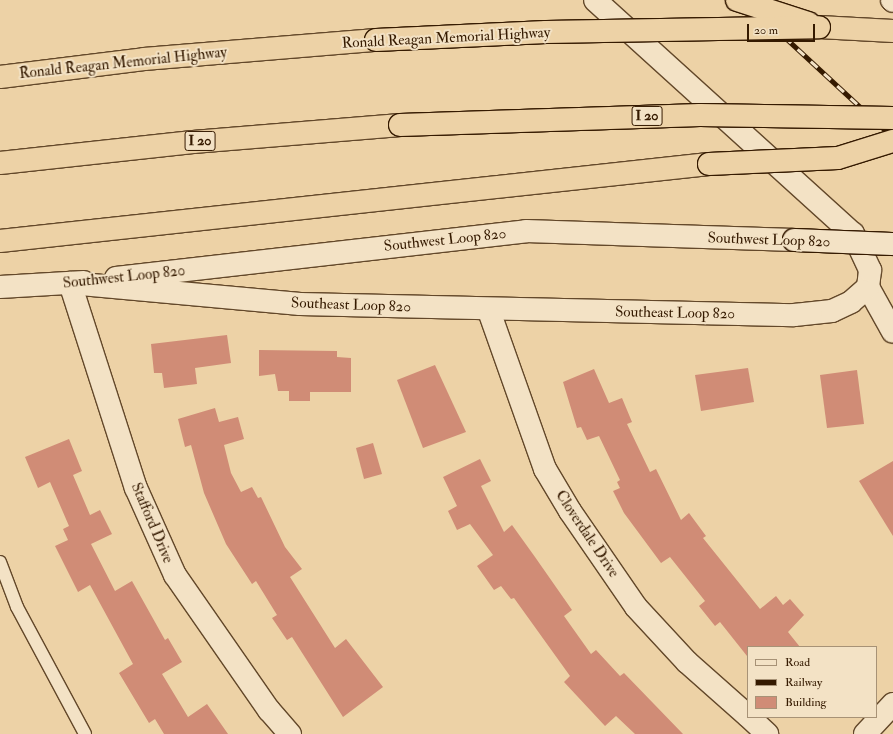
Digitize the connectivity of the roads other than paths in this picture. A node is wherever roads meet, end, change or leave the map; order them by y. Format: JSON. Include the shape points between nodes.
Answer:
{"nodes":[{"id":1,"x":595,"y":0,"type":"edge"},
{"id":2,"x":737,"y":0,"type":"edge"},
{"id":3,"x":819,"y":27,"type":"junction"},
{"id":4,"x":893,"y":31,"type":"edge"},
{"id":5,"x":0,"y":77,"type":"edge"},
{"id":6,"x":893,"y":118,"type":"edge"},
{"id":7,"x":893,"y":141,"type":"edge"},
{"id":8,"x":0,"y":163,"type":"edge"},
{"id":9,"x":0,"y":241,"type":"edge"},
{"id":10,"x":893,"y":244,"type":"edge"},
{"id":11,"x":70,"y":283,"type":"junction"},
{"id":12,"x":0,"y":287,"type":"edge"},
{"id":13,"x":868,"y":287,"type":"junction"},
{"id":14,"x":489,"y":310,"type":"junction"},
{"id":15,"x":893,"y":332,"type":"edge"},
{"id":16,"x":0,"y":562,"type":"edge"},
{"id":17,"x":893,"y":704,"type":"edge"},
{"id":18,"x":747,"y":716,"type":"edge"},
{"id":19,"x":749,"y":718,"type":"edge"},
{"id":20,"x":85,"y":734,"type":"edge"},
{"id":21,"x":290,"y":734,"type":"edge"},
{"id":22,"x":767,"y":734,"type":"edge"},
{"id":23,"x":865,"y":734,"type":"edge"}],
"edges":[{"from":1,"to":13,"type":"main road","via":[[853,234],[870,270]]},
{"from":2,"to":3,"type":"highway","bridge":true},
{"from":3,"to":4,"type":"highway","name":"Ronald Reagan Memorial Highway"},
{"from":3,"to":5,"type":"highway","name":"Ronald Reagan Memorial Highway","bridge":true,"via":[[546,32],[376,40],[144,59]]},
{"from":6,"to":8,"type":"highway","number":"I 20","bridge":true,"via":[[700,115],[400,125],[193,142]]},
{"from":7,"to":9,"type":"highway","bridge":true,"via":[[838,158],[709,164]]},
{"from":10,"to":11,"type":"main road","name":"Southwest Loop 820","bridge":true,"via":[[526,231]]},
{"from":11,"to":12,"type":"main road","name":"Southwest Loop 820"},
{"from":11,"to":14,"type":"main road","name":"Southeast Loop 820","via":[[300,304]]},
{"from":11,"to":21,"type":"main road","name":"Stafford Drive","via":[[136,488],[175,575],[269,710]]},
{"from":13,"to":14,"type":"main road","name":"Southeast Loop 820","via":[[851,302],[832,310],[794,315]]},
{"from":13,"to":15,"type":"main road"},
{"from":14,"to":18,"type":"main road","name":"Cloverdale Drive","via":[[545,470],[570,511],[636,607],[687,662]]},
{"from":16,"to":20,"type":"lane","via":[[17,607]]},
{"from":17,"to":23,"type":"main road"},
{"from":19,"to":22,"type":"main road","name":"Cloverdale Drive"}]}
